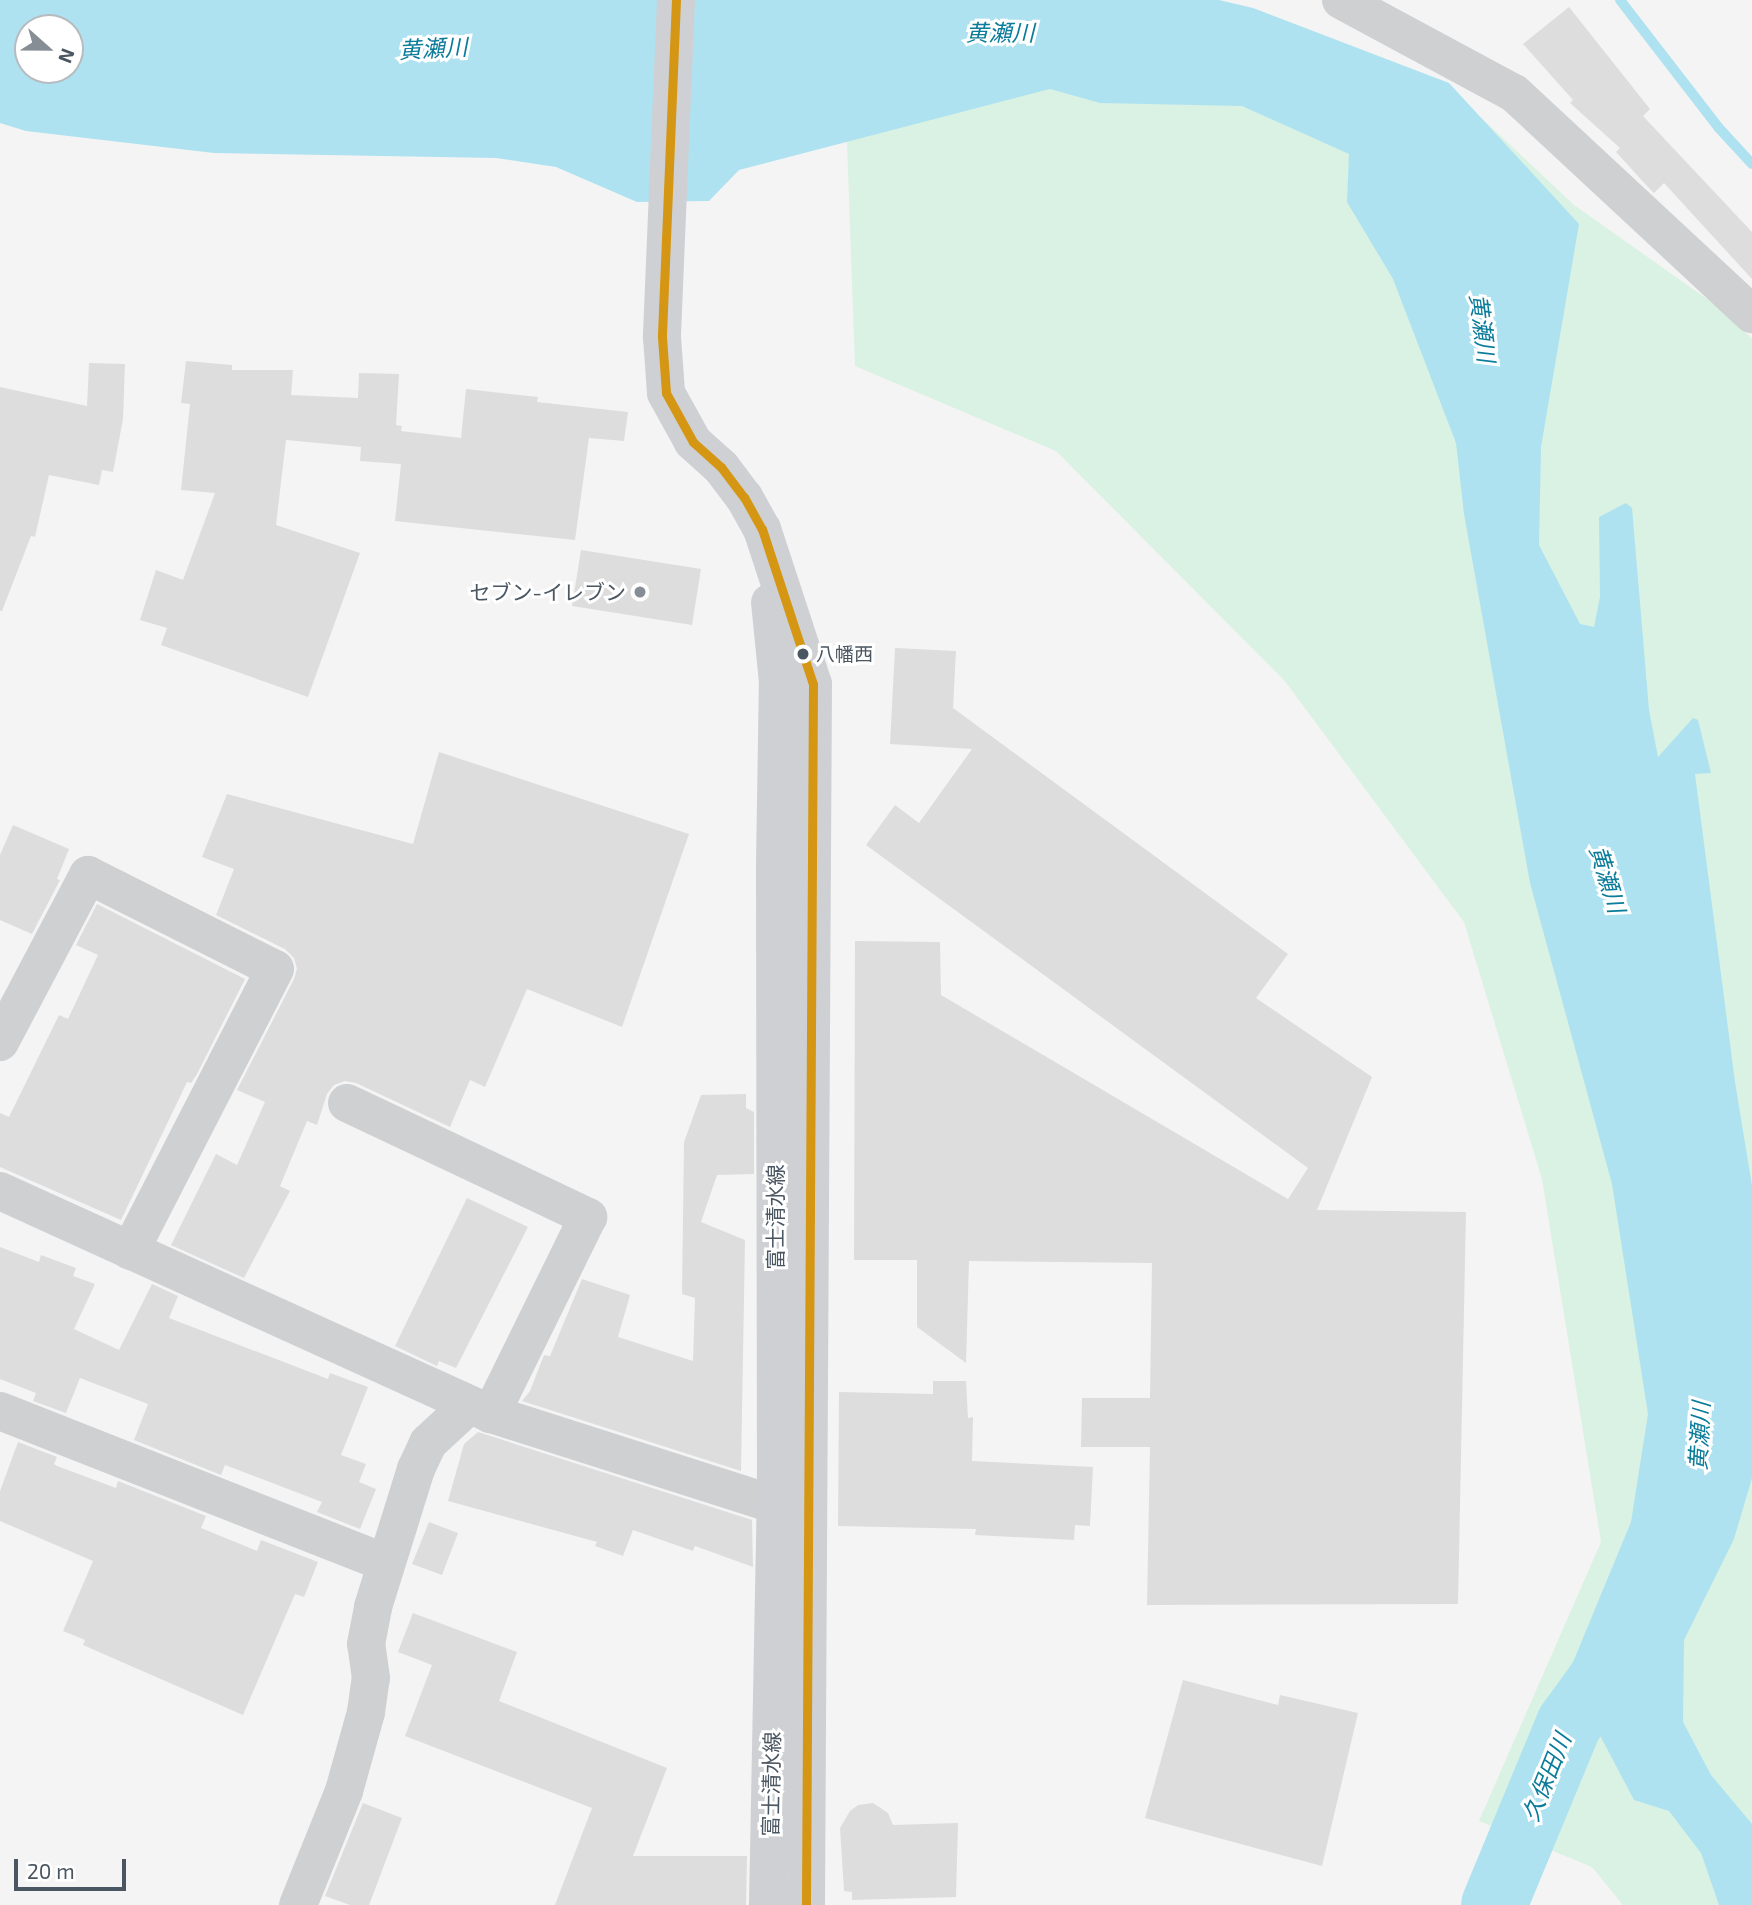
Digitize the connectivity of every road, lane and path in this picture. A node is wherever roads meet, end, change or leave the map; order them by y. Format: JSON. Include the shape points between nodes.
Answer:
{"nodes":[{"id":1,"x":676,"y":0,"type":"edge"},
{"id":2,"x":1341,"y":0,"type":"edge"},
{"id":3,"x":1752,"y":314,"type":"edge"},
{"id":4,"x":762,"y":529,"type":"junction"},
{"id":5,"x":0,"y":1042,"type":"edge"},
{"id":6,"x":347,"y":1103,"type":"dead end"},
{"id":7,"x":0,"y":1191,"type":"edge"},
{"id":8,"x":130,"y":1251,"type":"junction"},
{"id":9,"x":480,"y":1410,"type":"junction"},
{"id":10,"x":0,"y":1411,"type":"edge"},
{"id":11,"x":776,"y":1505,"type":"junction"},
{"id":12,"x":384,"y":1562,"type":"junction"},
{"id":13,"x":298,"y":1905,"type":"edge"},
{"id":14,"x":768,"y":1905,"type":"edge"},
{"id":15,"x":806,"y":1905,"type":"edge"}],
"edges":[{"from":1,"to":4,"type":"main road","name":"富士清水線","via":[[662,337],[666,393],[693,442],[721,467]]},
{"from":2,"to":3,"type":"street","via":[[1514,93]]},
{"from":4,"to":11,"type":"main road","name":"富士清水線","via":[[778,682]]},
{"from":4,"to":15,"type":"main road","name":"富士清水線","via":[[813,684]]},
{"from":5,"to":8,"type":"street","via":[[88,875],[275,969]]},
{"from":6,"to":9,"type":"street","via":[[587,1217]]},
{"from":7,"to":8,"type":"street"},
{"from":8,"to":9,"type":"street"},
{"from":9,"to":11,"type":"street"},
{"from":9,"to":12,"type":"street","via":[[428,1443]]},
{"from":10,"to":12,"type":"street"},
{"from":11,"to":14,"type":"main road","name":"富士清水線"},
{"from":12,"to":13,"type":"street","via":[[366,1644],[371,1678],[366,1712],[344,1790]]}]}
